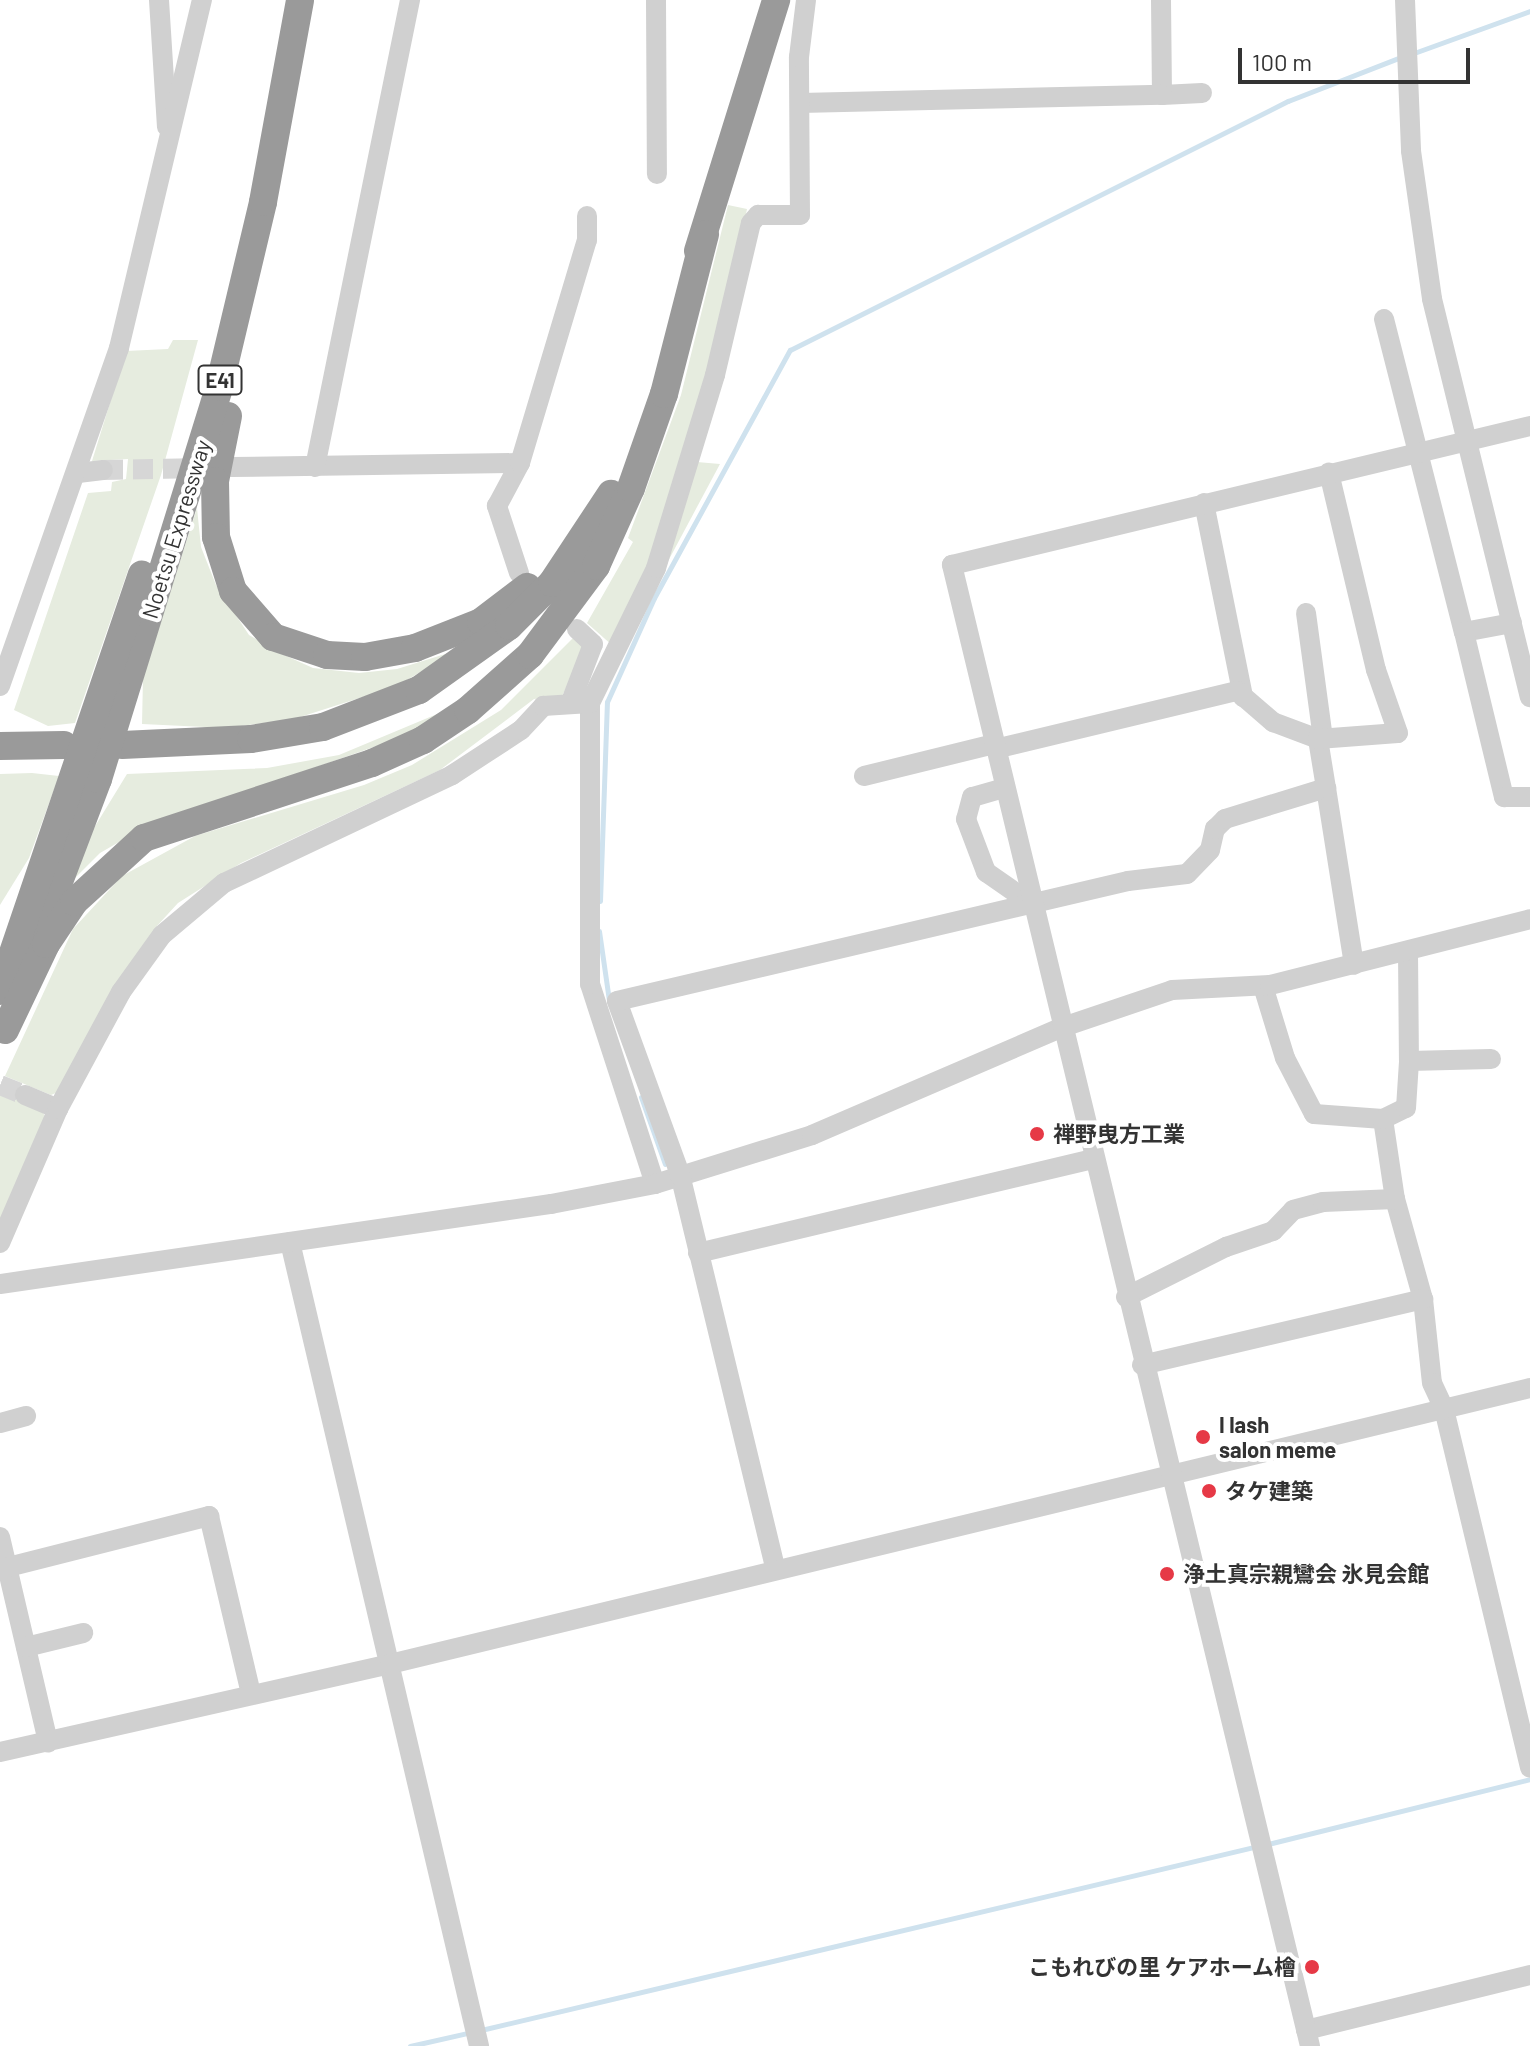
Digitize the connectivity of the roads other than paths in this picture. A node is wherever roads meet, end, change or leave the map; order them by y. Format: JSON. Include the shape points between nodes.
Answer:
{"nodes":[{"id":1,"x":159,"y":0,"type":"edge"},
{"id":2,"x":202,"y":0,"type":"edge"},
{"id":3,"x":287,"y":0,"type":"edge"},
{"id":4,"x":300,"y":0,"type":"edge"},
{"id":5,"x":410,"y":0,"type":"edge"},
{"id":6,"x":656,"y":0,"type":"edge"},
{"id":7,"x":776,"y":0,"type":"edge"},
{"id":8,"x":806,"y":0,"type":"edge"},
{"id":9,"x":1161,"y":0,"type":"edge"},
{"id":10,"x":1405,"y":0,"type":"edge"},
{"id":11,"x":1202,"y":93,"type":"dead end"},
{"id":12,"x":1162,"y":95,"type":"junction"},
{"id":13,"x":800,"y":103,"type":"junction"},
{"id":14,"x":170,"y":135,"type":"junction"},
{"id":15,"x":657,"y":174,"type":"dead end"},
{"id":16,"x":263,"y":202,"type":"junction"},
{"id":17,"x":587,"y":216,"type":"dead end"},
{"id":18,"x":1384,"y":319,"type":"dead end"},
{"id":19,"x":1530,"y":426,"type":"edge"},
{"id":20,"x":1468,"y":441,"type":"junction"},
{"id":21,"x":1420,"y":452,"type":"junction"},
{"id":22,"x":520,"y":463,"type":"junction"},
{"id":23,"x":231,"y":467,"type":"dead end"},
{"id":24,"x":315,"y":467,"type":"junction"},
{"id":25,"x":103,"y":470,"type":"tunnel mouth"},
{"id":26,"x":78,"y":473,"type":"junction"},
{"id":27,"x":1329,"y":473,"type":"junction"},
{"id":28,"x":621,"y":492,"type":"junction"},
{"id":29,"x":1204,"y":503,"type":"junction"},
{"id":30,"x":519,"y":573,"type":"dead end"},
{"id":31,"x":1306,"y":613,"type":"dead end"},
{"id":32,"x":1512,"y":623,"type":"junction"},
{"id":33,"x":577,"y":629,"type":"dead end"},
{"id":34,"x":1464,"y":632,"type":"junction"},
{"id":35,"x":0,"y":686,"type":"edge"},
{"id":36,"x":1243,"y":697,"type":"junction"},
{"id":37,"x":1530,"y":697,"type":"edge"},
{"id":38,"x":580,"y":704,"type":"junction"},
{"id":39,"x":1320,"y":739,"type":"junction"},
{"id":40,"x":0,"y":746,"type":"edge"},
{"id":41,"x":994,"y":747,"type":"junction"},
{"id":42,"x":91,"y":753,"type":"junction"},
{"id":43,"x":0,"y":764,"type":"edge"},
{"id":44,"x":864,"y":776,"type":"dead end"},
{"id":45,"x":1004,"y":788,"type":"junction"},
{"id":46,"x":1326,"y":788,"type":"junction"},
{"id":47,"x":1530,"y":797,"type":"edge"},
{"id":48,"x":47,"y":859,"type":"junction"},
{"id":49,"x":1032,"y":904,"type":"junction"},
{"id":50,"x":1530,"y":919,"type":"edge"},
{"id":51,"x":0,"y":927,"type":"edge"},
{"id":52,"x":1408,"y":952,"type":"junction"},
{"id":53,"x":1354,"y":965,"type":"junction"},
{"id":54,"x":1263,"y":986,"type":"junction"},
{"id":55,"x":0,"y":991,"type":"edge"},
{"id":56,"x":1063,"y":1027,"type":"junction"},
{"id":57,"x":3,"y":1036,"type":"edge"},
{"id":58,"x":1491,"y":1059,"type":"dead end"},
{"id":59,"x":1409,"y":1061,"type":"junction"},
{"id":60,"x":25,"y":1095,"type":"tunnel mouth"},
{"id":61,"x":58,"y":1109,"type":"junction"},
{"id":62,"x":1383,"y":1119,"type":"junction"},
{"id":63,"x":1094,"y":1159,"type":"junction"},
{"id":64,"x":681,"y":1177,"type":"junction"},
{"id":65,"x":655,"y":1184,"type":"junction"},
{"id":66,"x":1395,"y":1199,"type":"junction"},
{"id":67,"x":290,"y":1242,"type":"junction"},
{"id":68,"x":0,"y":1243,"type":"edge"},
{"id":69,"x":698,"y":1253,"type":"junction"},
{"id":70,"x":0,"y":1284,"type":"edge"},
{"id":71,"x":1126,"y":1297,"type":"junction"},
{"id":72,"x":1423,"y":1299,"type":"junction"},
{"id":73,"x":1142,"y":1365,"type":"junction"},
{"id":74,"x":1530,"y":1388,"type":"edge"},
{"id":75,"x":1444,"y":1409,"type":"junction"},
{"id":76,"x":26,"y":1416,"type":"dead end"},
{"id":77,"x":0,"y":1423,"type":"edge"},
{"id":78,"x":1168,"y":1475,"type":"junction"},
{"id":79,"x":0,"y":1537,"type":"edge"},
{"id":80,"x":775,"y":1567,"type":"junction"},
{"id":81,"x":4,"y":1568,"type":"edge"},
{"id":82,"x":83,"y":1633,"type":"dead end"},
{"id":83,"x":26,"y":1647,"type":"junction"},
{"id":84,"x":390,"y":1664,"type":"junction"},
{"id":85,"x":251,"y":1694,"type":"junction"},
{"id":86,"x":48,"y":1742,"type":"junction"},
{"id":87,"x":0,"y":1752,"type":"edge"},
{"id":88,"x":1530,"y":1768,"type":"edge"},
{"id":89,"x":1530,"y":1975,"type":"edge"},
{"id":90,"x":477,"y":2036,"type":"edge"},
{"id":91,"x":1308,"y":2038,"type":"edge"}],
"edges":[{"from":1,"to":14,"type":"street","via":[[163,116]]},
{"from":2,"to":14,"type":"street"},
{"from":3,"to":42,"type":"highway","name":"Noetsu Expressway","number":"E41","via":[[248,200],[206,369]]},
{"from":4,"to":16,"type":"highway","name":"Noetsu Expressway","number":"E41"},
{"from":5,"to":24,"type":"street"},
{"from":6,"to":15,"type":"street"},
{"from":7,"to":28,"type":"highway"},
{"from":8,"to":13,"type":"street"},
{"from":9,"to":12,"type":"street"},
{"from":10,"to":20,"type":"street","via":[[1411,151],[1424,250]]},
{"from":11,"to":12,"type":"street"},
{"from":12,"to":13,"type":"street"},
{"from":13,"to":38,"type":"street","via":[[800,215],[758,215],[751,223],[715,375],[656,568]]},
{"from":14,"to":26,"type":"street","via":[[119,348]]},
{"from":16,"to":28,"type":"highway","via":[[213,507],[222,567],[233,591],[273,637],[327,655],[365,657],[415,648],[481,622],[526,588]]},
{"from":16,"to":42,"type":"highway","name":"Noetsu Expressway","number":"E41","via":[[206,432]]},
{"from":17,"to":22,"type":"street","via":[[587,240]]},
{"from":18,"to":21,"type":"street"},
{"from":19,"to":20,"type":"street"},
{"from":20,"to":21,"type":"street"},
{"from":20,"to":32,"type":"street"},
{"from":21,"to":27,"type":"street"},
{"from":21,"to":34,"type":"street"},
{"from":22,"to":24,"type":"street"},
{"from":22,"to":30,"type":"street","via":[[497,506]]},
{"from":23,"to":24,"type":"street"},
{"from":25,"to":26,"type":"street"},
{"from":26,"to":35,"type":"street"},
{"from":27,"to":29,"type":"street"},
{"from":27,"to":39,"type":"street","via":[[1376,670],[1398,733]]},
{"from":28,"to":42,"type":"highway","via":[[552,583],[509,626],[419,690],[323,727]]},
{"from":28,"to":57,"type":"highway","via":[[589,577],[560,621],[501,683],[423,740],[372,763],[144,838],[74,902],[46,944]]},
{"from":29,"to":36,"type":"street"},
{"from":29,"to":41,"type":"street","via":[[952,565]]},
{"from":31,"to":39,"type":"street"},
{"from":32,"to":34,"type":"street"},
{"from":32,"to":37,"type":"street"},
{"from":33,"to":38,"type":"street","via":[[593,644]]},
{"from":34,"to":47,"type":"street","via":[[1504,797]]},
{"from":36,"to":39,"type":"street","via":[[1273,722]]},
{"from":36,"to":41,"type":"street","via":[[1237,691]]},
{"from":38,"to":61,"type":"street","via":[[543,706],[521,730],[452,775],[224,883],[162,935],[121,992]]},
{"from":38,"to":65,"type":"street","via":[[590,984]]},
{"from":39,"to":46,"type":"street"},
{"from":40,"to":42,"type":"highway"},
{"from":41,"to":44,"type":"street"},
{"from":41,"to":45,"type":"street"},
{"from":42,"to":43,"type":"highway"},
{"from":42,"to":48,"type":"highway","name":"Noetsu Expressway","number":"E41"},
{"from":42,"to":57,"type":"highway","name":"Noetsu Expressway","number":"E41"},
{"from":45,"to":49,"type":"street"},
{"from":45,"to":49,"type":"street","via":[[972,797],[966,819],[986,872]]},
{"from":46,"to":49,"type":"street","via":[[1225,819],[1215,829],[1210,850],[1187,874],[1128,881]]},
{"from":46,"to":53,"type":"street"},
{"from":48,"to":51,"type":"highway","via":[[31,890]]},
{"from":48,"to":55,"type":"highway","name":"Noetsu Expressway","number":"E41"},
{"from":49,"to":56,"type":"street"},
{"from":49,"to":64,"type":"street","via":[[617,1001]]},
{"from":50,"to":52,"type":"street"},
{"from":52,"to":53,"type":"street"},
{"from":52,"to":59,"type":"street"},
{"from":53,"to":54,"type":"street"},
{"from":54,"to":56,"type":"street","via":[[1172,990]]},
{"from":54,"to":62,"type":"street","via":[[1285,1058],[1314,1114]]},
{"from":56,"to":63,"type":"street"},
{"from":56,"to":64,"type":"street","via":[[812,1135]]},
{"from":58,"to":59,"type":"street"},
{"from":59,"to":62,"type":"street","via":[[1406,1108]]},
{"from":60,"to":61,"type":"street"},
{"from":61,"to":68,"type":"street"},
{"from":62,"to":66,"type":"street"},
{"from":63,"to":69,"type":"street"},
{"from":63,"to":71,"type":"street"},
{"from":64,"to":65,"type":"street"},
{"from":64,"to":69,"type":"street"},
{"from":65,"to":67,"type":"street"},
{"from":66,"to":71,"type":"street","via":[[1323,1202],[1293,1210],[1273,1231],[1226,1247]]},
{"from":66,"to":72,"type":"street"},
{"from":67,"to":70,"type":"street"},
{"from":67,"to":84,"type":"street"},
{"from":69,"to":80,"type":"street"},
{"from":71,"to":73,"type":"street"},
{"from":72,"to":73,"type":"street"},
{"from":72,"to":75,"type":"street","via":[[1432,1383]]},
{"from":73,"to":78,"type":"street"},
{"from":74,"to":75,"type":"street"},
{"from":75,"to":78,"type":"street"},
{"from":75,"to":88,"type":"street"},
{"from":76,"to":77,"type":"street"},
{"from":78,"to":80,"type":"street"},
{"from":78,"to":91,"type":"street"},
{"from":79,"to":81,"type":"street"},
{"from":80,"to":84,"type":"street"},
{"from":81,"to":83,"type":"street"},
{"from":81,"to":85,"type":"street","via":[[209,1516]]},
{"from":82,"to":83,"type":"street"},
{"from":83,"to":86,"type":"street"},
{"from":84,"to":85,"type":"street"},
{"from":84,"to":90,"type":"street"},
{"from":85,"to":86,"type":"street"},
{"from":86,"to":87,"type":"street"},
{"from":89,"to":91,"type":"street"}]}
